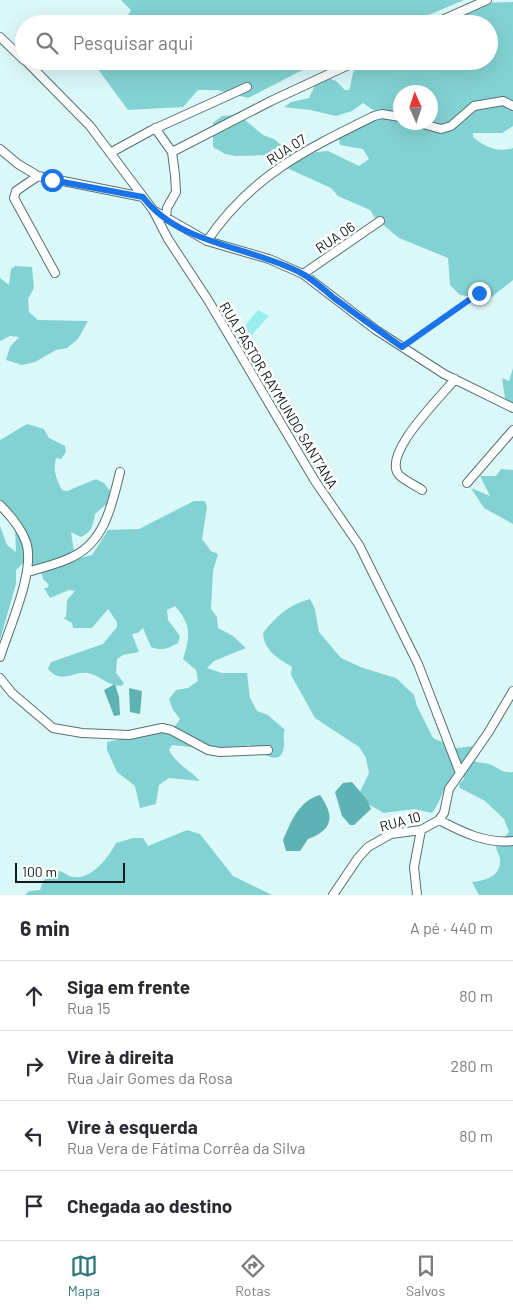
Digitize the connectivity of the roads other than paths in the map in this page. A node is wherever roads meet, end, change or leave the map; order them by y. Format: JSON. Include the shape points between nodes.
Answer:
{"nodes":[{"id":1,"x":487,"y":0,"type":"edge"},
{"id":2,"x":453,"y":15,"type":"edge"},
{"id":3,"x":0,"y":37,"type":"edge"},
{"id":4,"x":15,"y":51,"type":"edge"},
{"id":5,"x":35,"y":70,"type":"edge"},
{"id":6,"x":339,"y":70,"type":"edge"},
{"id":7,"x":247,"y":87,"type":"dead end"},
{"id":8,"x":513,"y":106,"type":"edge"},
{"id":9,"x":393,"y":116,"type":"edge"},
{"id":10,"x":155,"y":128,"type":"junction"},
{"id":11,"x":438,"y":128,"type":"edge"},
{"id":12,"x":0,"y":149,"type":"edge"},
{"id":13,"x":172,"y":152,"type":"junction"},
{"id":14,"x":110,"y":153,"type":"junction"},
{"id":15,"x":38,"y":176,"type":"junction"},
{"id":16,"x":143,"y":197,"type":"junction"},
{"id":17,"x":153,"y":210,"type":"junction"},
{"id":18,"x":166,"y":217,"type":"junction"},
{"id":19,"x":380,"y":221,"type":"dead end"},
{"id":20,"x":207,"y":241,"type":"junction"},
{"id":21,"x":54,"y":273,"type":"dead end"},
{"id":22,"x":303,"y":274,"type":"junction"},
{"id":23,"x":455,"y":380,"type":"junction"},
{"id":24,"x":513,"y":408,"type":"edge"},
{"id":25,"x":513,"y":430,"type":"edge"},
{"id":26,"x":120,"y":472,"type":"dead end"},
{"id":27,"x":467,"y":483,"type":"dead end"},
{"id":28,"x":422,"y":490,"type":"dead end"},
{"id":29,"x":0,"y":505,"type":"edge"},
{"id":30,"x":28,"y":572,"type":"junction"},
{"id":31,"x":0,"y":657,"type":"edge"},
{"id":32,"x":0,"y":678,"type":"edge"},
{"id":33,"x":513,"y":691,"type":"edge"},
{"id":34,"x":268,"y":750,"type":"dead end"},
{"id":35,"x":460,"y":773,"type":"junction"},
{"id":36,"x":439,"y":820,"type":"junction"},
{"id":37,"x":421,"y":830,"type":"junction"},
{"id":38,"x":513,"y":841,"type":"edge"},
{"id":39,"x":333,"y":895,"type":"edge"},
{"id":40,"x":417,"y":895,"type":"edge"}],
"edges":[{"from":1,"to":2,"type":"street"},
{"from":3,"to":4,"type":"street","name":"RUA PASTOR RAYMUNDO SANT’ANA"},
{"from":5,"to":14,"type":"street","name":"RUA PASTOR RAYMUNDO SANT’ANA","via":[[80,113]]},
{"from":6,"to":13,"type":"street"},
{"from":7,"to":10,"type":"street"},
{"from":8,"to":11,"type":"street","via":[[503,101],[474,106],[451,126]]},
{"from":9,"to":20,"type":"street","name":"RUA 07","via":[[374,116],[308,148],[242,197],[225,214]]},
{"from":10,"to":13,"type":"street"},
{"from":10,"to":14,"type":"street"},
{"from":12,"to":15,"type":"street"},
{"from":13,"to":18,"type":"street","via":[[176,192]]},
{"from":14,"to":16,"type":"street","name":"RUA PASTOR RAYMUNDO SANT’ANA"},
{"from":15,"to":16,"type":"street"},
{"from":15,"to":21,"type":"street","via":[[16,191],[14,198]]},
{"from":16,"to":17,"type":"street","name":"RUA PASTOR RAYMUNDO SANT’ANA"},
{"from":17,"to":18,"type":"street"},
{"from":17,"to":35,"type":"street","name":"RUA PASTOR RAYMUNDO SANT’ANA","via":[[315,481],[359,545],[418,664]]},
{"from":18,"to":20,"type":"street"},
{"from":19,"to":22,"type":"street","name":"RUA 06"},
{"from":20,"to":22,"type":"street","via":[[269,259]]},
{"from":22,"to":23,"type":"street","via":[[402,347]]},
{"from":23,"to":24,"type":"street"},
{"from":23,"to":28,"type":"street","via":[[405,439],[398,452],[396,462],[400,475]]},
{"from":25,"to":27,"type":"street"},
{"from":26,"to":30,"type":"street","via":[[107,518],[82,552]]},
{"from":29,"to":30,"type":"street","via":[[27,543]]},
{"from":30,"to":31,"type":"street"},
{"from":32,"to":34,"type":"street","via":[[12,693],[53,728],[129,735],[162,728],[208,750]]},
{"from":33,"to":35,"type":"street","name":"RUA 10"},
{"from":35,"to":36,"type":"street","name":"RUA 10","via":[[449,789],[444,813]]},
{"from":36,"to":37,"type":"street","name":"RUA 10"},
{"from":36,"to":38,"type":"street","via":[[486,840]]},
{"from":37,"to":39,"type":"street","name":"RUA 10","via":[[391,834],[368,847]]},
{"from":37,"to":40,"type":"street","via":[[414,867]]}]}
